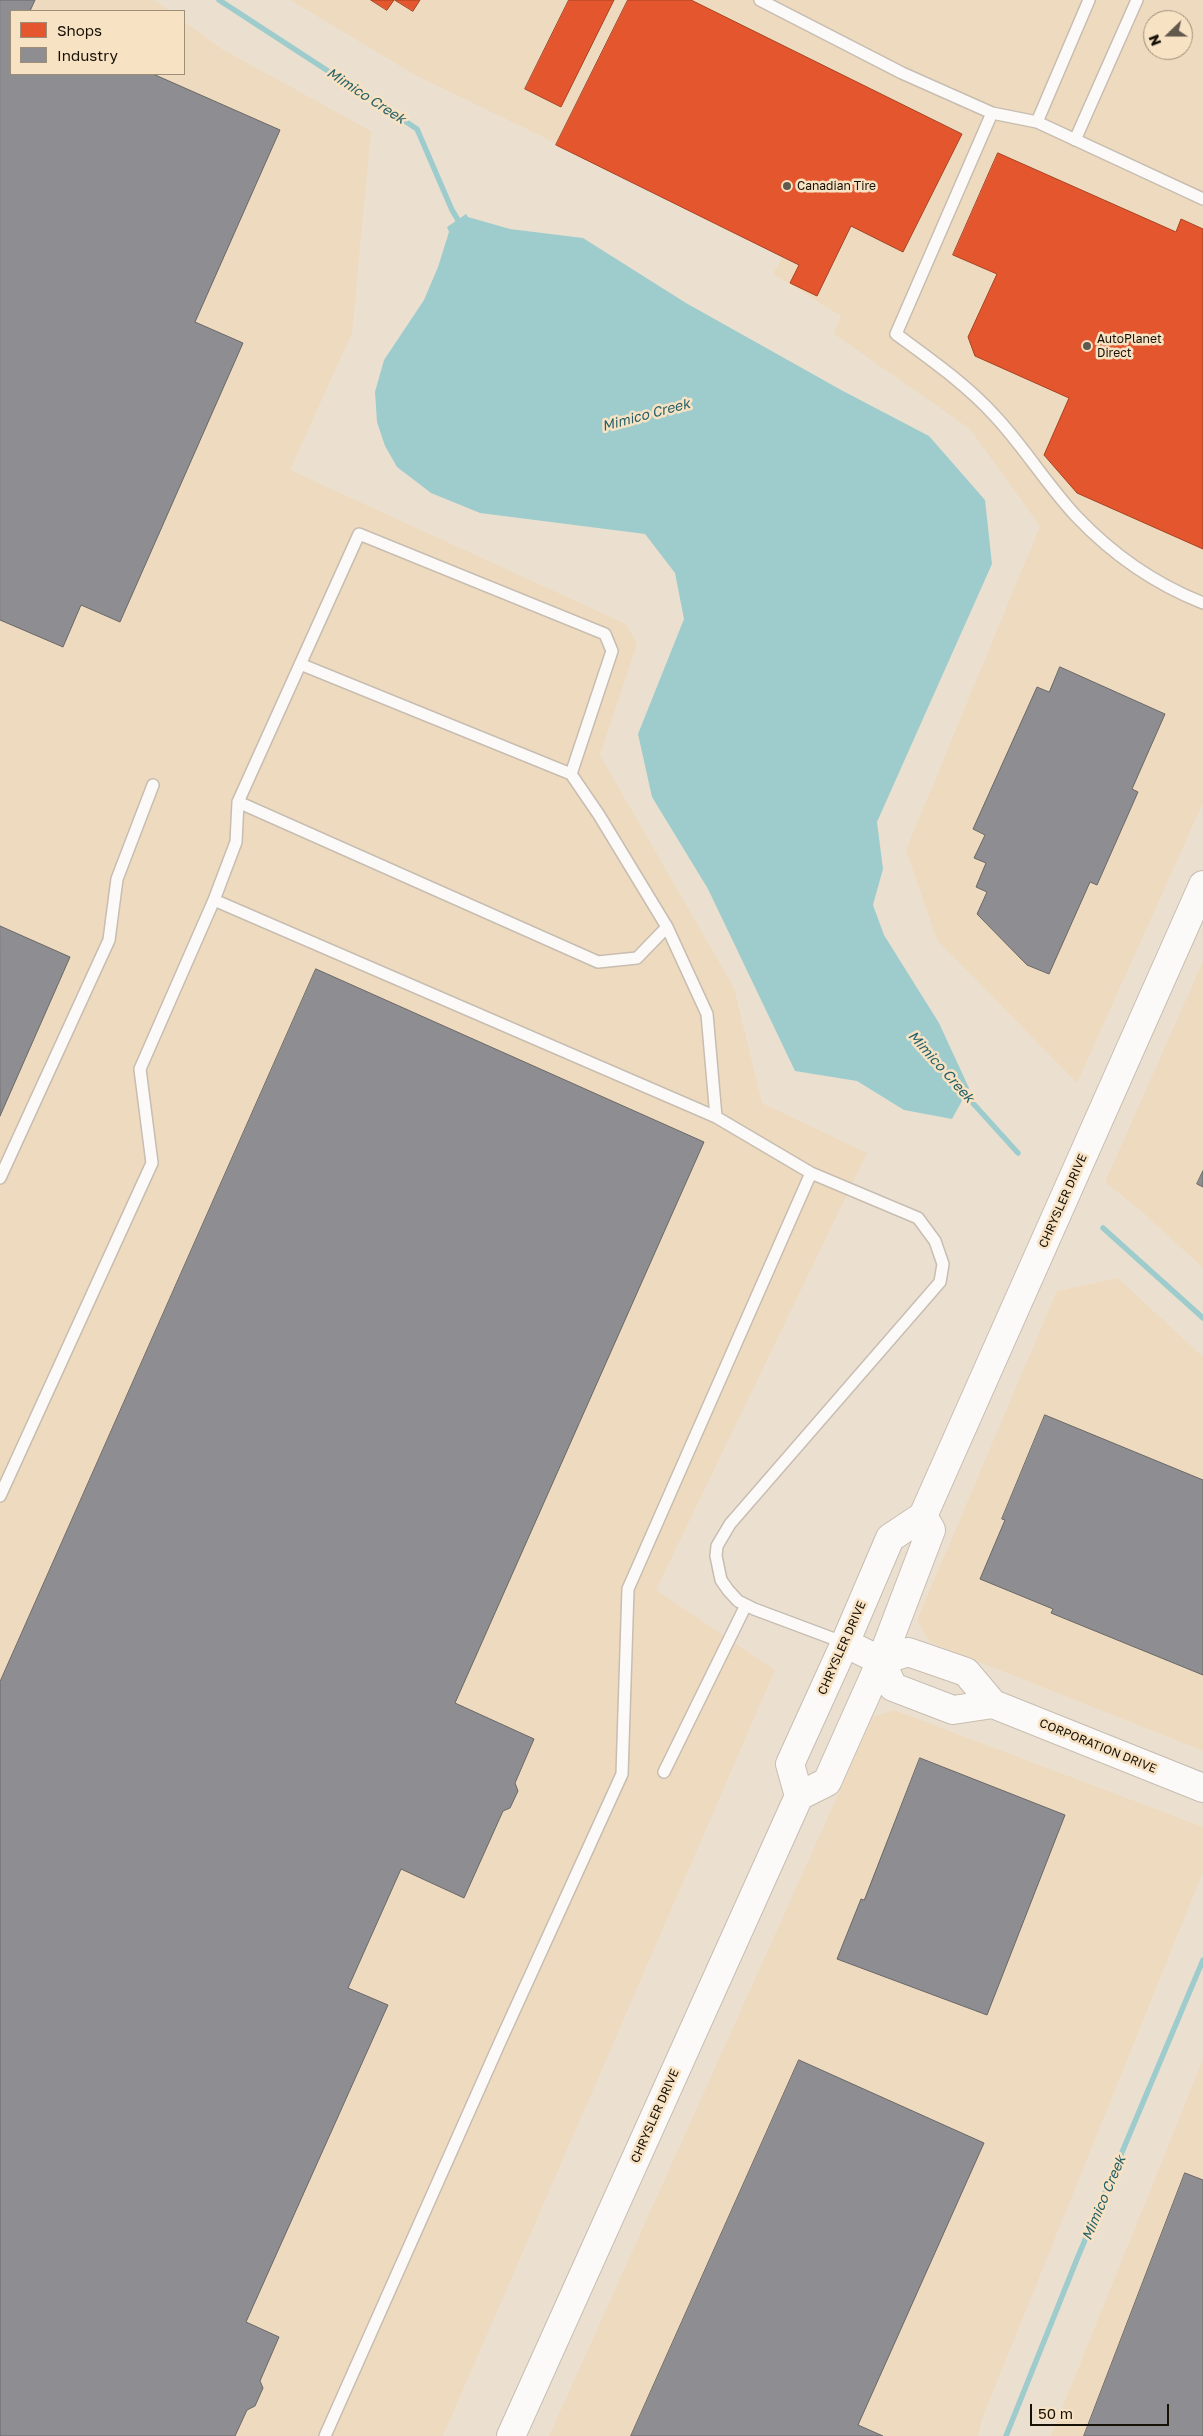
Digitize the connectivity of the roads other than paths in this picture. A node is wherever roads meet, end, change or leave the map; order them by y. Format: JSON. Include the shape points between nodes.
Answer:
{"nodes":[{"id":1,"x":760,"y":0,"type":"edge"},
{"id":2,"x":1089,"y":0,"type":"edge"},
{"id":3,"x":1137,"y":0,"type":"edge"},
{"id":4,"x":992,"y":114,"type":"junction"},
{"id":5,"x":1037,"y":122,"type":"junction"},
{"id":6,"x":1075,"y":140,"type":"junction"},
{"id":7,"x":1203,"y":199,"type":"edge"},
{"id":8,"x":1203,"y":603,"type":"edge"},
{"id":9,"x":300,"y":664,"type":"junction"},
{"id":10,"x":571,"y":774,"type":"junction"},
{"id":11,"x":153,"y":785,"type":"dead end"},
{"id":12,"x":238,"y":802,"type":"junction"},
{"id":13,"x":1203,"y":885,"type":"edge"},
{"id":14,"x":214,"y":900,"type":"junction"},
{"id":15,"x":667,"y":927,"type":"junction"},
{"id":16,"x":716,"y":1116,"type":"junction"},
{"id":17,"x":811,"y":1173,"type":"junction"},
{"id":18,"x":0,"y":1178,"type":"edge"},
{"id":19,"x":0,"y":1496,"type":"edge"},
{"id":20,"x":923,"y":1516,"type":"junction"},
{"id":21,"x":746,"y":1605,"type":"junction"},
{"id":22,"x":846,"y":1643,"type":"junction"},
{"id":23,"x":881,"y":1660,"type":"junction"},
{"id":24,"x":993,"y":1704,"type":"junction"},
{"id":25,"x":664,"y":1772,"type":"dead end"},
{"id":26,"x":1203,"y":1788,"type":"edge"},
{"id":27,"x":799,"y":1796,"type":"junction"},
{"id":28,"x":325,"y":2436,"type":"edge"},
{"id":29,"x":511,"y":2436,"type":"edge"}],
"edges":[{"from":1,"to":4,"type":"lane","via":[[902,73]]},
{"from":2,"to":5,"type":"lane"},
{"from":3,"to":6,"type":"lane"},
{"from":4,"to":5,"type":"lane"},
{"from":4,"to":8,"type":"lane","via":[[896,334],[950,374],[995,415],[1075,516],[1117,555]]},
{"from":5,"to":6,"type":"lane"},
{"from":6,"to":7,"type":"lane"},
{"from":9,"to":10,"type":"lane"},
{"from":9,"to":10,"type":"lane","via":[[359,534],[596,630],[605,634],[612,651]]},
{"from":9,"to":12,"type":"lane"},
{"from":10,"to":15,"type":"lane"},
{"from":11,"to":18,"type":"lane","via":[[117,879],[109,940]]},
{"from":12,"to":14,"type":"lane","via":[[236,842]]},
{"from":12,"to":15,"type":"lane","via":[[598,962],[637,958]]},
{"from":13,"to":20,"type":"street","name":"CHRYSLER DRIVE"},
{"from":14,"to":16,"type":"lane"},
{"from":14,"to":19,"type":"lane","via":[[140,1069],[152,1163]]},
{"from":15,"to":16,"type":"lane","via":[[707,1014]]},
{"from":16,"to":17,"type":"lane"},
{"from":17,"to":21,"type":"lane","via":[[918,1218],[935,1241],[943,1264],[940,1282],[722,1535],[716,1556],[721,1580],[738,1601]]},
{"from":17,"to":28,"type":"lane","via":[[628,1589],[622,1774]]},
{"from":20,"to":22,"type":"street","name":"CHRYSLER DRIVE","via":[[890,1538]]},
{"from":20,"to":23,"type":"street","via":[[931,1530]]},
{"from":21,"to":22,"type":"lane"},
{"from":21,"to":25,"type":"lane"},
{"from":22,"to":23,"type":"street"},
{"from":22,"to":27,"type":"street","name":"CHRYSLER DRIVE","via":[[790,1764]]},
{"from":23,"to":24,"type":"street","name":"CORPORATION DRIVE","via":[[908,1652],[966,1672]]},
{"from":23,"to":24,"type":"street","via":[[893,1687],[953,1710]]},
{"from":23,"to":27,"type":"street","via":[[827,1782]]},
{"from":24,"to":26,"type":"street","name":"CORPORATION DRIVE"},
{"from":27,"to":29,"type":"street","name":"CHRYSLER DRIVE"}]}
